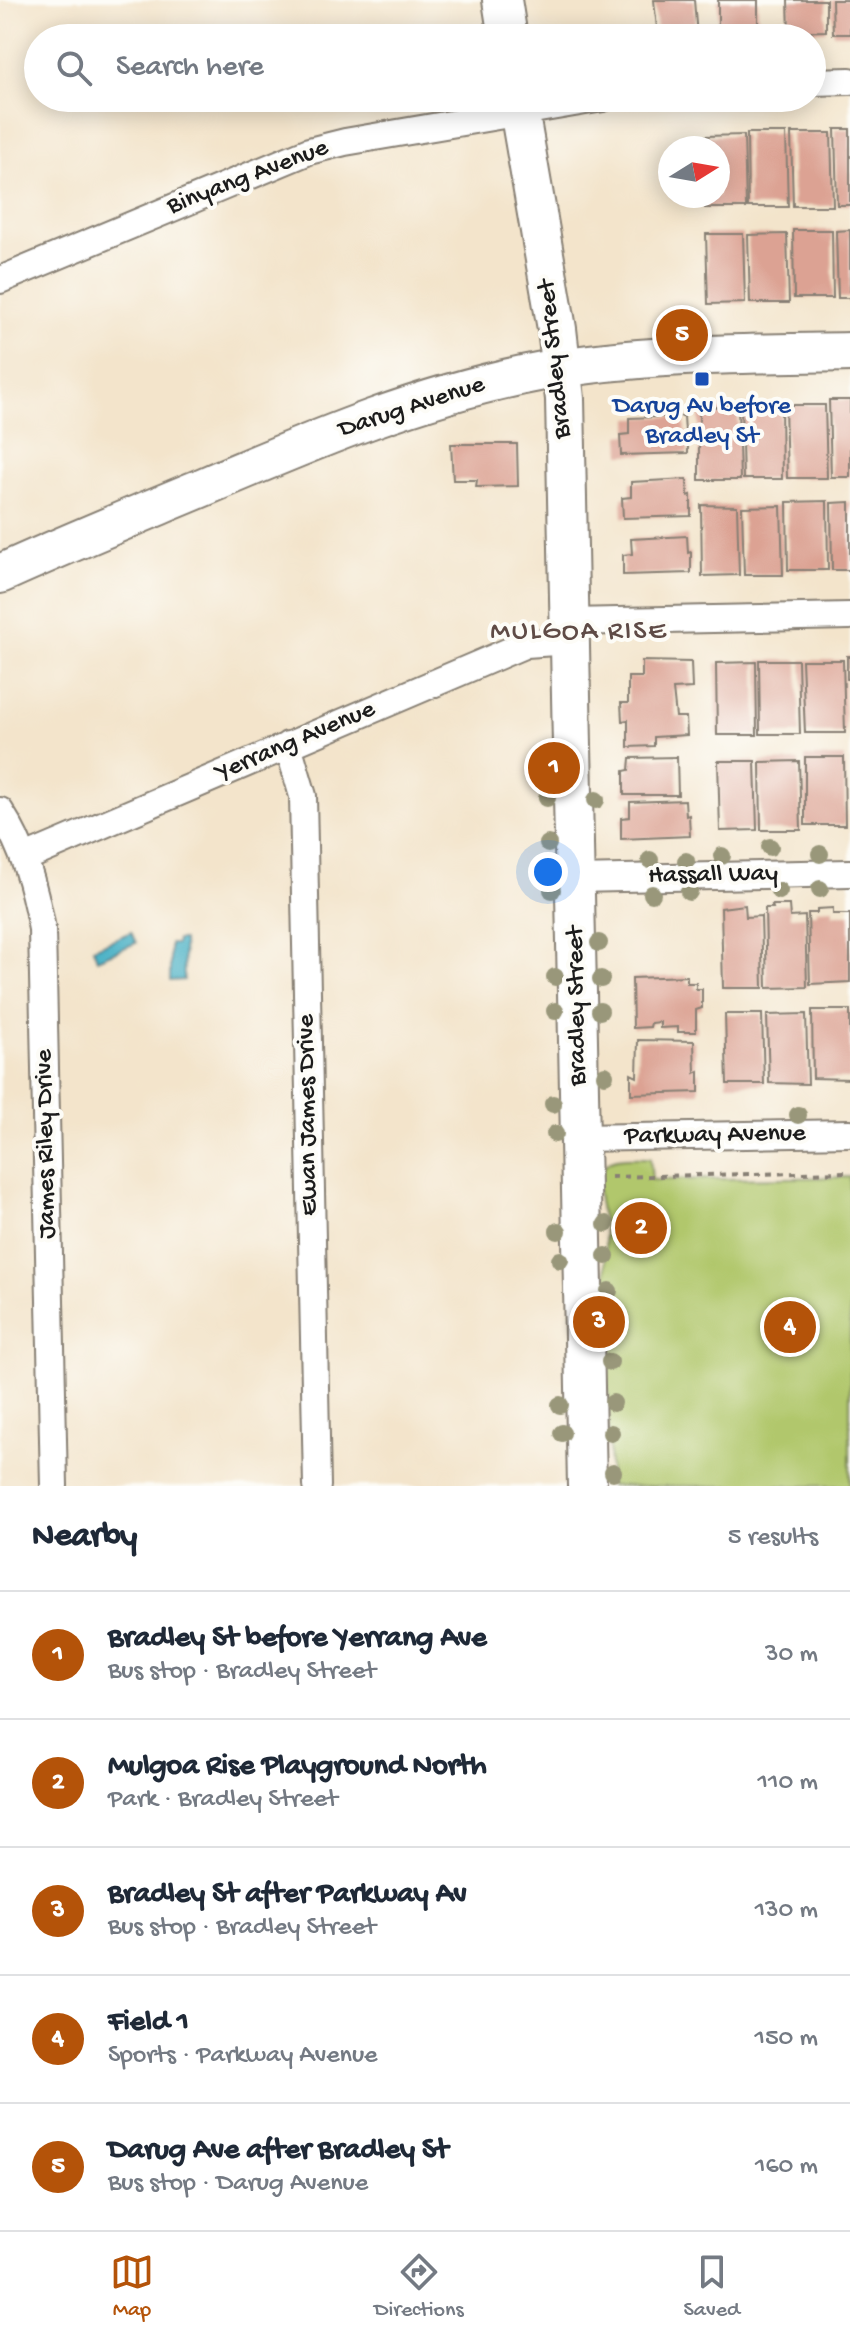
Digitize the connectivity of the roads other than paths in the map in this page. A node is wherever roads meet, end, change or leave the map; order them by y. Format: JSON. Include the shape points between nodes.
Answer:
{"nodes":[{"id":1,"x":502,"y":0,"type":"edge"},
{"id":2,"x":506,"y":24,"type":"edge"},
{"id":3,"x":850,"y":81,"type":"edge"},
{"id":4,"x":826,"y":82,"type":"edge"},
{"id":5,"x":485,"y":112,"type":"edge"},
{"id":6,"x":519,"y":112,"type":"edge"},
{"id":7,"x":0,"y":280,"type":"edge"},
{"id":8,"x":850,"y":352,"type":"edge"},
{"id":9,"x":562,"y":368,"type":"junction"},
{"id":10,"x":0,"y":574,"type":"edge"},
{"id":11,"x":850,"y":616,"type":"edge"},
{"id":12,"x":570,"y":632,"type":"junction"},
{"id":13,"x":288,"y":745,"type":"junction"},
{"id":14,"x":0,"y":811,"type":"edge"},
{"id":15,"x":25,"y":858,"type":"junction"},
{"id":16,"x":850,"y":873,"type":"edge"},
{"id":17,"x":576,"y":879,"type":"junction"},
{"id":18,"x":850,"y":1133,"type":"edge"},
{"id":19,"x":581,"y":1138,"type":"junction"},
{"id":20,"x":54,"y":1486,"type":"edge"},
{"id":21,"x":317,"y":1486,"type":"edge"},
{"id":22,"x":587,"y":1486,"type":"edge"}],
"edges":[{"from":1,"to":2,"type":"street"},
{"from":3,"to":4,"type":"street"},
{"from":5,"to":7,"type":"street","name":"Binyang Avenue","via":[[309,151]]},
{"from":6,"to":9,"type":"street","name":"Bradley Street"},
{"from":8,"to":9,"type":"street","name":"Darug Avenue","via":[[685,356]]},
{"from":9,"to":10,"type":"street","name":"Darug Avenue","via":[[481,384],[360,421]]},
{"from":9,"to":12,"type":"street","name":"Bradley Street"},
{"from":11,"to":12,"type":"street","name":"Yerrang Avenue"},
{"from":12,"to":13,"type":"street","name":"Yerrang Avenue","via":[[526,644]]},
{"from":12,"to":17,"type":"street","name":"Bradley Street"},
{"from":13,"to":15,"type":"street","name":"Yerrang Avenue"},
{"from":13,"to":21,"type":"street","name":"Ewan James Drive","via":[[303,796]]},
{"from":14,"to":15,"type":"street","name":"James Riley Drive"},
{"from":15,"to":20,"type":"street","name":"James Riley Drive","via":[[43,947]]},
{"from":16,"to":17,"type":"street","name":"Hassall Way"},
{"from":17,"to":19,"type":"street","name":"Bradley Street"},
{"from":18,"to":19,"type":"street","name":"Parkway Avenue"},
{"from":19,"to":22,"type":"street","name":"Bradley Street"}]}
